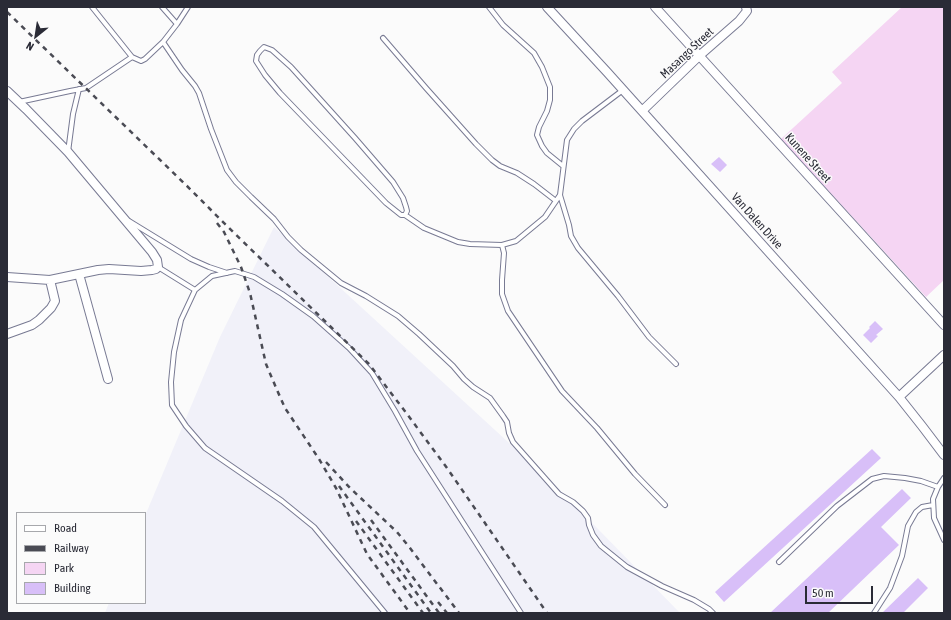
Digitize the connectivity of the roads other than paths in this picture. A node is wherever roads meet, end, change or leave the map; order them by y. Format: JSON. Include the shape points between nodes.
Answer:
{"nodes":[{"id":1,"x":92,"y":7,"type":"edge"},
{"id":2,"x":162,"y":7,"type":"edge"},
{"id":3,"x":188,"y":7,"type":"edge"},
{"id":4,"x":489,"y":7,"type":"edge"},
{"id":5,"x":547,"y":7,"type":"edge"},
{"id":6,"x":655,"y":7,"type":"edge"},
{"id":7,"x":746,"y":9,"type":"edge"},
{"id":8,"x":177,"y":24,"type":"junction"},
{"id":9,"x":383,"y":38,"type":"dead end"},
{"id":10,"x":162,"y":42,"type":"junction"},
{"id":11,"x":699,"y":56,"type":"junction"},
{"id":12,"x":132,"y":57,"type":"junction"},
{"id":13,"x":79,"y":89,"type":"junction"},
{"id":14,"x":623,"y":90,"type":"junction"},
{"id":15,"x":7,"y":91,"type":"edge"},
{"id":16,"x":19,"y":102,"type":"junction"},
{"id":17,"x":642,"y":111,"type":"junction"},
{"id":18,"x":68,"y":152,"type":"junction"},
{"id":19,"x":563,"y":166,"type":"junction"},
{"id":20,"x":560,"y":195,"type":"junction"},
{"id":21,"x":556,"y":201,"type":"junction"},
{"id":22,"x":405,"y":215,"type":"junction"},
{"id":23,"x":121,"y":216,"type":"junction"},
{"id":24,"x":502,"y":245,"type":"junction"},
{"id":25,"x":158,"y":267,"type":"junction"},
{"id":26,"x":227,"y":273,"type":"junction"},
{"id":27,"x":79,"y":274,"type":"junction"},
{"id":28,"x":7,"y":277,"type":"edge"},
{"id":29,"x":50,"y":280,"type":"junction"},
{"id":30,"x":195,"y":290,"type":"junction"},
{"id":31,"x":944,"y":325,"type":"edge"},
{"id":32,"x":7,"y":334,"type":"edge"},
{"id":33,"x":944,"y":355,"type":"edge"},
{"id":34,"x":676,"y":364,"type":"dead end"},
{"id":35,"x":108,"y":379,"type":"dead end"},
{"id":36,"x":900,"y":397,"type":"junction"},
{"id":37,"x":944,"y":455,"type":"edge"},
{"id":38,"x":944,"y":478,"type":"edge"},
{"id":39,"x":938,"y":487,"type":"junction"},
{"id":40,"x":665,"y":505,"type":"dead end"},
{"id":41,"x":933,"y":505,"type":"junction"},
{"id":42,"x":944,"y":540,"type":"edge"},
{"id":43,"x":779,"y":562,"type":"dead end"},
{"id":44,"x":385,"y":613,"type":"edge"},
{"id":45,"x":521,"y":613,"type":"edge"},
{"id":46,"x":713,"y":613,"type":"edge"},
{"id":47,"x":874,"y":613,"type":"edge"}],
"edges":[{"from":1,"to":12,"type":"lane"},
{"from":2,"to":8,"type":"lane"},
{"from":3,"to":8,"type":"lane"},
{"from":4,"to":19,"type":"lane","via":[[503,25],[534,53],[542,67],[550,87],[550,100],[538,135],[547,153]]},
{"from":5,"to":14,"type":"street","name":"Van Dalen Drive"},
{"from":6,"to":11,"type":"street","name":"Kunene Street"},
{"from":7,"to":11,"type":"street","name":"Masango Street","via":[[739,21]]},
{"from":8,"to":10,"type":"lane"},
{"from":9,"to":21,"type":"lane","via":[[492,160],[517,173]]},
{"from":10,"to":12,"type":"lane","via":[[141,61]]},
{"from":10,"to":46,"type":"lane","via":[[199,93],[227,170],[288,237],[341,283],[398,316],[464,379],[490,398],[507,422],[513,442],[559,494],[583,510],[593,535],[601,546],[628,567],[694,600]]},
{"from":11,"to":17,"type":"street","name":"Masango Street"},
{"from":11,"to":31,"type":"street","name":"Kunene Street"},
{"from":12,"to":13,"type":"lane","via":[[86,88]]},
{"from":13,"to":16,"type":"lane"},
{"from":13,"to":18,"type":"lane"},
{"from":14,"to":17,"type":"street","name":"Van Dalen Drive"},
{"from":14,"to":19,"type":"lane","via":[[574,129],[567,140]]},
{"from":15,"to":16,"type":"street"},
{"from":16,"to":18,"type":"street"},
{"from":17,"to":36,"type":"street","name":"Van Dalen Drive"},
{"from":18,"to":23,"type":"street"},
{"from":19,"to":20,"type":"lane"},
{"from":20,"to":21,"type":"lane"},
{"from":20,"to":34,"type":"lane","via":[[571,236],[578,248],[649,337]]},
{"from":21,"to":24,"type":"lane","via":[[545,217],[516,241]]},
{"from":22,"to":22,"type":"lane","via":[[401,215],[386,203],[280,93],[256,61],[260,50],[264,47],[272,50],[355,138],[393,182],[403,198]]},
{"from":22,"to":24,"type":"lane","via":[[424,228],[458,242]]},
{"from":23,"to":25,"type":"street","via":[[152,252]]},
{"from":23,"to":26,"type":"lane","via":[[191,259]]},
{"from":24,"to":40,"type":"lane","via":[[502,294],[508,311],[562,391]]},
{"from":25,"to":27,"type":"street","via":[[141,271],[109,269]]},
{"from":25,"to":30,"type":"lane"},
{"from":26,"to":30,"type":"lane","via":[[212,276]]},
{"from":26,"to":45,"type":"lane","via":[[235,271],[254,277],[282,294],[313,316],[372,373],[418,451]]},
{"from":27,"to":29,"type":"street"},
{"from":27,"to":35,"type":"street"},
{"from":28,"to":29,"type":"street"},
{"from":29,"to":32,"type":"street","via":[[55,301],[51,308],[40,320]]},
{"from":30,"to":44,"type":"lane","via":[[181,320],[174,352],[172,404],[204,448],[282,501],[314,527]]},
{"from":33,"to":36,"type":"street"},
{"from":36,"to":37,"type":"street","name":"Van Dalen Drive"},
{"from":38,"to":39,"type":"lane"},
{"from":39,"to":41,"type":"lane"},
{"from":39,"to":43,"type":"lane","via":[[905,478],[884,476],[872,480],[837,506]]},
{"from":41,"to":42,"type":"lane","via":[[934,518]]},
{"from":41,"to":47,"type":"lane","via":[[922,507],[916,512],[908,526],[902,556],[890,588]]}]}
